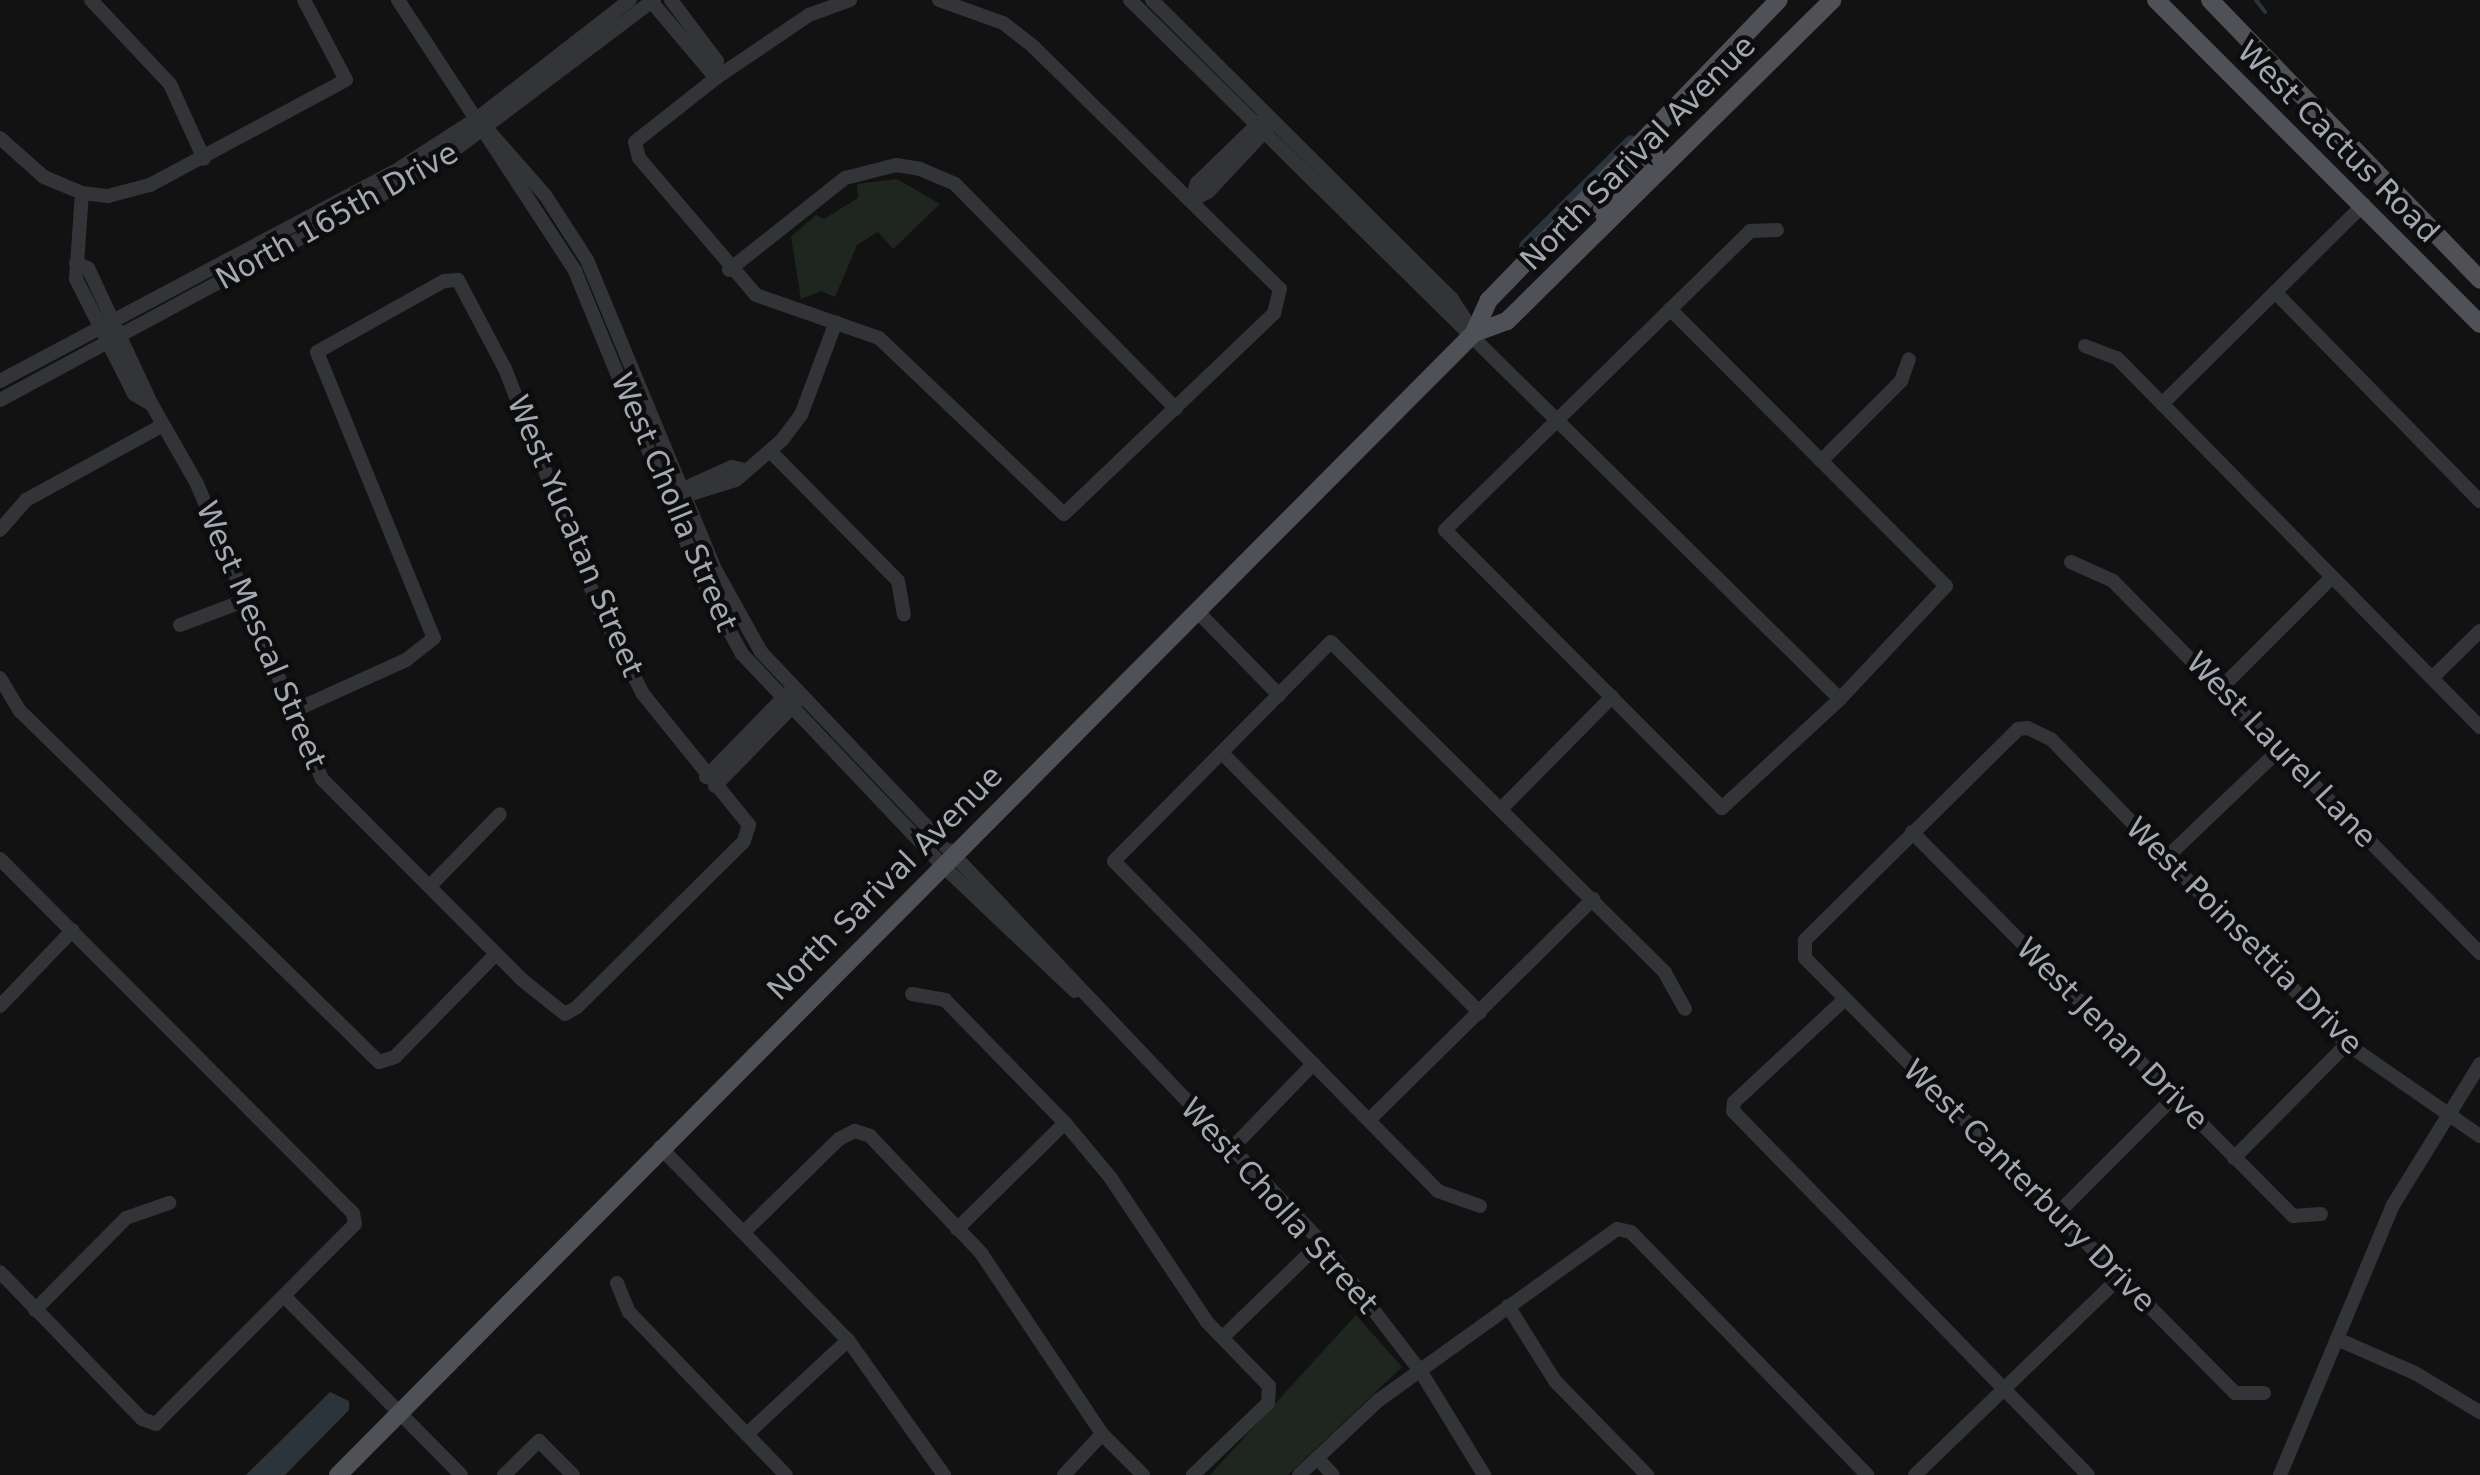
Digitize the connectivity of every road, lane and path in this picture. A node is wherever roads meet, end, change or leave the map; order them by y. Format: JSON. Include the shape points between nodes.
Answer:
{"nodes":[{"id":1,"x":91,"y":0,"type":"edge"},
{"id":2,"x":304,"y":0,"type":"edge"},
{"id":3,"x":398,"y":0,"type":"edge"},
{"id":4,"x":630,"y":0,"type":"edge"},
{"id":5,"x":671,"y":0,"type":"edge"},
{"id":6,"x":850,"y":0,"type":"edge"},
{"id":7,"x":939,"y":0,"type":"edge"},
{"id":8,"x":1130,"y":0,"type":"edge"},
{"id":9,"x":1152,"y":0,"type":"edge"},
{"id":10,"x":1779,"y":0,"type":"edge"},
{"id":11,"x":1832,"y":0,"type":"edge"},
{"id":12,"x":2156,"y":0,"type":"edge"},
{"id":13,"x":2210,"y":0,"type":"edge"},
{"id":14,"x":652,"y":1,"type":"edge"},
{"id":15,"x":716,"y":78,"type":"junction"},
{"id":16,"x":1270,"y":119,"type":"junction"},
{"id":17,"x":483,"y":124,"type":"junction"},
{"id":18,"x":1260,"y":130,"type":"junction"},
{"id":19,"x":0,"y":138,"type":"edge"},
{"id":20,"x":1646,"y":138,"type":"junction"},
{"id":21,"x":204,"y":159,"type":"junction"},
{"id":22,"x":82,"y":193,"type":"junction"},
{"id":23,"x":1192,"y":200,"type":"junction"},
{"id":24,"x":2364,"y":204,"type":"junction"},
{"id":25,"x":1607,"y":222,"type":"junction"},
{"id":26,"x":1777,"y":230,"type":"dead end"},
{"id":27,"x":729,"y":270,"type":"junction"},
{"id":28,"x":2480,"y":280,"type":"edge"},
{"id":29,"x":2275,"y":292,"type":"junction"},
{"id":30,"x":1670,"y":309,"type":"junction"},
{"id":31,"x":836,"y":322,"type":"junction"},
{"id":32,"x":2480,"y":324,"type":"edge"},
{"id":33,"x":111,"y":333,"type":"junction"},
{"id":34,"x":1474,"y":333,"type":"junction"},
{"id":35,"x":2085,"y":346,"type":"dead end"},
{"id":36,"x":1909,"y":359,"type":"dead end"},
{"id":37,"x":0,"y":381,"type":"edge"},
{"id":38,"x":0,"y":400,"type":"edge"},
{"id":39,"x":2162,"y":404,"type":"junction"},
{"id":40,"x":1176,"y":409,"type":"junction"},
{"id":41,"x":1560,"y":418,"type":"junction"},
{"id":42,"x":163,"y":425,"type":"junction"},
{"id":43,"x":770,"y":452,"type":"junction"},
{"id":44,"x":1821,"y":461,"type":"junction"},
{"id":45,"x":678,"y":498,"type":"junction"},
{"id":46,"x":2480,"y":502,"type":"edge"},
{"id":47,"x":0,"y":530,"type":"edge"},
{"id":48,"x":2071,"y":562,"type":"dead end"},
{"id":49,"x":2332,"y":577,"type":"junction"},
{"id":50,"x":246,"y":600,"type":"junction"},
{"id":51,"x":1196,"y":610,"type":"junction"},
{"id":52,"x":904,"y":614,"type":"dead end"},
{"id":53,"x":180,"y":625,"type":"dead end"},
{"id":54,"x":2480,"y":631,"type":"edge"},
{"id":55,"x":0,"y":678,"type":"edge"},
{"id":56,"x":2432,"y":678,"type":"junction"},
{"id":57,"x":2221,"y":688,"type":"junction"},
{"id":58,"x":1280,"y":694,"type":"junction"},
{"id":59,"x":1612,"y":696,"type":"junction"},
{"id":60,"x":1840,"y":699,"type":"junction"},
{"id":61,"x":790,"y":700,"type":"junction"},
{"id":62,"x":293,"y":711,"type":"junction"},
{"id":63,"x":2480,"y":728,"type":"edge"},
{"id":64,"x":2280,"y":749,"type":"junction"},
{"id":65,"x":1222,"y":752,"type":"junction"},
{"id":66,"x":711,"y":781,"type":"junction"},
{"id":67,"x":1501,"y":809,"type":"junction"},
{"id":68,"x":500,"y":814,"type":"dead end"},
{"id":69,"x":1912,"y":832,"type":"junction"},
{"id":70,"x":2166,"y":858,"type":"junction"},
{"id":71,"x":0,"y":859,"type":"edge"},
{"id":72,"x":948,"y":859,"type":"junction"},
{"id":73,"x":430,"y":886,"type":"junction"},
{"id":74,"x":1593,"y":899,"type":"junction"},
{"id":75,"x":72,"y":930,"type":"junction"},
{"id":76,"x":2480,"y":953,"type":"edge"},
{"id":77,"x":496,"y":954,"type":"junction"},
{"id":78,"x":912,"y":994,"type":"dead end"},
{"id":79,"x":1845,"y":999,"type":"junction"},
{"id":80,"x":0,"y":1006,"type":"edge"},
{"id":81,"x":1684,"y":1009,"type":"dead end"},
{"id":82,"x":1480,"y":1013,"type":"junction"},
{"id":83,"x":565,"y":1014,"type":"joint"},
{"id":84,"x":2347,"y":1044,"type":"junction"},
{"id":85,"x":1314,"y":1064,"type":"junction"},
{"id":86,"x":2480,"y":1064,"type":"edge"},
{"id":87,"x":2174,"y":1097,"type":"junction"},
{"id":88,"x":2445,"y":1114,"type":"junction"},
{"id":89,"x":1369,"y":1120,"type":"junction"},
{"id":90,"x":1065,"y":1123,"type":"junction"},
{"id":91,"x":2480,"y":1136,"type":"edge"},
{"id":92,"x":660,"y":1148,"type":"junction"},
{"id":93,"x":1232,"y":1148,"type":"junction"},
{"id":94,"x":2234,"y":1158,"type":"junction"},
{"id":95,"x":169,"y":1204,"type":"dead end"},
{"id":96,"x":1480,"y":1206,"type":"dead end"},
{"id":97,"x":2056,"y":1214,"type":"junction"},
{"id":98,"x":2320,"y":1214,"type":"dead end"},
{"id":99,"x":957,"y":1228,"type":"junction"},
{"id":100,"x":744,"y":1232,"type":"junction"},
{"id":101,"x":1320,"y":1242,"type":"junction"},
{"id":102,"x":0,"y":1272,"type":"edge"},
{"id":103,"x":2119,"y":1278,"type":"junction"},
{"id":104,"x":617,"y":1282,"type":"dead end"},
{"id":105,"x":287,"y":1299,"type":"junction"},
{"id":106,"x":1508,"y":1306,"type":"junction"},
{"id":107,"x":36,"y":1310,"type":"junction"},
{"id":108,"x":1223,"y":1337,"type":"junction"},
{"id":109,"x":848,"y":1340,"type":"junction"},
{"id":110,"x":2338,"y":1340,"type":"junction"},
{"id":111,"x":1421,"y":1372,"type":"junction"},
{"id":112,"x":2003,"y":1389,"type":"junction"},
{"id":113,"x":2264,"y":1393,"type":"dead end"},
{"id":114,"x":400,"y":1412,"type":"junction"},
{"id":115,"x":2480,"y":1412,"type":"edge"},
{"id":116,"x":746,"y":1434,"type":"junction"},
{"id":117,"x":1102,"y":1434,"type":"junction"},
{"id":118,"x":1317,"y":1458,"type":"junction"},
{"id":119,"x":338,"y":1475,"type":"edge"},
{"id":120,"x":461,"y":1475,"type":"edge"},
{"id":121,"x":504,"y":1475,"type":"edge"},
{"id":122,"x":573,"y":1475,"type":"edge"},
{"id":123,"x":786,"y":1475,"type":"edge"},
{"id":124,"x":944,"y":1475,"type":"edge"},
{"id":125,"x":1064,"y":1475,"type":"edge"},
{"id":126,"x":1143,"y":1475,"type":"edge"},
{"id":127,"x":1194,"y":1475,"type":"edge"},
{"id":128,"x":1299,"y":1475,"type":"edge"},
{"id":129,"x":1333,"y":1475,"type":"edge"},
{"id":130,"x":1484,"y":1475,"type":"edge"},
{"id":131,"x":1647,"y":1475,"type":"edge"},
{"id":132,"x":1868,"y":1475,"type":"edge"},
{"id":133,"x":1916,"y":1475,"type":"edge"},
{"id":134,"x":2088,"y":1475,"type":"edge"},
{"id":135,"x":2280,"y":1475,"type":"edge"}],
"edges":[{"from":1,"to":21,"type":"street","via":[[170,84]]},
{"from":2,"to":21,"type":"street","via":[[346,80]]},
{"from":3,"to":17,"type":"street","name":"West Cholla Street"},
{"from":4,"to":17,"type":"street","name":"North 165th Drive"},
{"from":5,"to":15,"type":"street","via":[[718,62]]},
{"from":6,"to":15,"type":"street","via":[[809,15]]},
{"from":7,"to":23,"type":"street","via":[[1003,23],[1034,47]]},
{"from":8,"to":18,"type":"street"},
{"from":9,"to":16,"type":"street"},
{"from":10,"to":20,"type":"main road","name":"North Sarival Avenue"},
{"from":11,"to":25,"type":"main road","name":"North Sarival Avenue"},
{"from":12,"to":24,"type":"main road","name":"West Cactus Road"},
{"from":13,"to":28,"type":"main road","name":"West Cactus Road"},
{"from":14,"to":15,"type":"street"},
{"from":14,"to":17,"type":"street","name":"North 165th Drive"},
{"from":15,"to":27,"type":"street","via":[[635,142],[639,158]]},
{"from":16,"to":18,"type":"street"},
{"from":16,"to":34,"type":"street","via":[[1452,299]]},
{"from":17,"to":33,"type":"street","name":"North 165th Drive","via":[[381,196]]},
{"from":17,"to":45,"type":"street","name":"West Cholla Street","via":[[492,152],[576,271]]},
{"from":18,"to":23,"type":"street","via":[[1197,183]]},
{"from":18,"to":34,"type":"street"},
{"from":19,"to":22,"type":"street","via":[[44,178]]},
{"from":20,"to":25,"type":"main road","via":[[1654,154],[1602,209]]},
{"from":20,"to":34,"type":"main road","name":"North Sarival Avenue","via":[[1489,300]]},
{"from":21,"to":22,"type":"street","via":[[150,185],[108,196]]},
{"from":22,"to":33,"type":"street","name":"West Mescal Street","via":[[76,263],[88,268]]},
{"from":23,"to":40,"type":"street","via":[[1280,289],[1280,302]]},
{"from":24,"to":29,"type":"street"},
{"from":24,"to":32,"type":"main road","name":"West Cactus Road"},
{"from":25,"to":34,"type":"main road","name":"North Sarival Avenue","via":[[1507,320]]},
{"from":26,"to":30,"type":"street","via":[[1750,231]]},
{"from":27,"to":31,"type":"street","via":[[756,295]]},
{"from":27,"to":40,"type":"street","via":[[846,178],[896,165],[955,184]]},
{"from":29,"to":39,"type":"street"},
{"from":29,"to":46,"type":"street"},
{"from":30,"to":41,"type":"street"},
{"from":30,"to":44,"type":"street"},
{"from":31,"to":40,"type":"street","via":[[897,351],[1064,514]]},
{"from":31,"to":43,"type":"street","via":[[800,415]]},
{"from":33,"to":37,"type":"street","name":"North 165th Drive"},
{"from":33,"to":38,"type":"street","name":"North 165th Drive"},
{"from":33,"to":42,"type":"street","name":"West Mescal Street","via":[[134,394],[152,405]]},
{"from":34,"to":41,"type":"street"},
{"from":34,"to":51,"type":"main road","name":"North Sarival Avenue"},
{"from":35,"to":39,"type":"street","via":[[2117,358]]},
{"from":36,"to":44,"type":"street","via":[[1901,381]]},
{"from":39,"to":49,"type":"street"},
{"from":41,"to":59,"type":"street","via":[[1445,530]]},
{"from":41,"to":60,"type":"street"},
{"from":42,"to":47,"type":"street","via":[[26,500]]},
{"from":42,"to":50,"type":"street","name":"West Mescal Street","via":[[197,484]]},
{"from":43,"to":45,"type":"street","via":[[744,470],[732,467],[692,485]]},
{"from":43,"to":52,"type":"street","via":[[898,582]]},
{"from":44,"to":60,"type":"street","via":[[1946,586]]},
{"from":45,"to":61,"type":"street","name":"West Cholla Street","via":[[739,621]]},
{"from":48,"to":57,"type":"street","name":"West Laurel Lane","via":[[2113,581]]},
{"from":49,"to":56,"type":"street"},
{"from":49,"to":57,"type":"street"},
{"from":50,"to":53,"type":"street"},
{"from":50,"to":62,"type":"street","name":"West Mescal Street"},
{"from":51,"to":58,"type":"street"},
{"from":51,"to":72,"type":"main road","name":"North Sarival Avenue"},
{"from":54,"to":56,"type":"street"},
{"from":55,"to":77,"type":"street","via":[[20,711],[379,1062],[395,1057]]},
{"from":56,"to":63,"type":"street"},
{"from":57,"to":64,"type":"street","name":"West Laurel Lane"},
{"from":58,"to":65,"type":"street"},
{"from":58,"to":67,"type":"street","via":[[1332,642]]},
{"from":59,"to":60,"type":"street","via":[[1722,808]]},
{"from":59,"to":67,"type":"street"},
{"from":61,"to":66,"type":"street"},
{"from":61,"to":72,"type":"street","name":"West Cholla Street"},
{"from":62,"to":66,"type":"street","name":"West Yucatan Street","via":[[406,660],[434,638],[318,352],[444,281],[458,280],[505,369],[598,606],[652,711]]},
{"from":62,"to":73,"type":"street","name":"West Mescal Street","via":[[322,779]]},
{"from":64,"to":70,"type":"street"},
{"from":64,"to":76,"type":"street","name":"West Laurel Lane"},
{"from":65,"to":82,"type":"street"},
{"from":65,"to":85,"type":"street","via":[[1114,861]]},
{"from":66,"to":83,"type":"street","name":"West Yucatan Street","via":[[750,825],[744,840]]},
{"from":67,"to":74,"type":"street"},
{"from":68,"to":73,"type":"street"},
{"from":69,"to":70,"type":"street","name":"West Poinsettia Drive","via":[[2018,728],[2051,739]]},
{"from":69,"to":79,"type":"street","name":"West Canterbury Drive","via":[[1805,940],[1805,958]]},
{"from":69,"to":87,"type":"street","name":"West Jenan Drive"},
{"from":70,"to":84,"type":"street","name":"West Poinsettia Drive"},
{"from":71,"to":75,"type":"street"},
{"from":72,"to":92,"type":"main road","name":"North Sarival Avenue"},
{"from":72,"to":93,"type":"street","name":"West Cholla Street","via":[[1045,969],[1088,1001]]},
{"from":73,"to":77,"type":"street","name":"West Mescal Street"},
{"from":74,"to":81,"type":"street","via":[[1665,974]]},
{"from":74,"to":82,"type":"street"},
{"from":75,"to":80,"type":"street"},
{"from":75,"to":105,"type":"street","via":[[353,1214],[355,1224]]},
{"from":77,"to":83,"type":"street","name":"West Mescal Street"},
{"from":78,"to":90,"type":"street","via":[[945,1000]]},
{"from":79,"to":97,"type":"street","name":"West Canterbury Drive"},
{"from":79,"to":112,"type":"street","via":[[1734,1102],[1733,1111]]},
{"from":82,"to":89,"type":"street"},
{"from":84,"to":88,"type":"street","name":"West Poinsettia Drive"},
{"from":84,"to":94,"type":"street"},
{"from":85,"to":89,"type":"street"},
{"from":85,"to":93,"type":"street"},
{"from":86,"to":88,"type":"street"},
{"from":87,"to":94,"type":"street","name":"West Jenan Drive"},
{"from":87,"to":97,"type":"street"},
{"from":88,"to":91,"type":"street","name":"West Poinsettia Drive"},
{"from":88,"to":110,"type":"street","via":[[2393,1206]]},
{"from":89,"to":96,"type":"street","via":[[1438,1191]]},
{"from":90,"to":99,"type":"street"},
{"from":90,"to":108,"type":"street"},
{"from":92,"to":100,"type":"street"},
{"from":92,"to":114,"type":"main road","name":"North Sarival Avenue"},
{"from":93,"to":101,"type":"street","name":"West Cholla Street"},
{"from":94,"to":98,"type":"street","name":"West Jenan Drive","via":[[2293,1216]]},
{"from":95,"to":107,"type":"street","via":[[126,1218]]},
{"from":97,"to":103,"type":"street","name":"West Canterbury Drive"},
{"from":99,"to":100,"type":"street","via":[[870,1136],[855,1131]]},
{"from":99,"to":117,"type":"street"},
{"from":100,"to":109,"type":"street"},
{"from":101,"to":108,"type":"street"},
{"from":101,"to":111,"type":"street","name":"West Cholla Street"},
{"from":102,"to":107,"type":"street"},
{"from":103,"to":112,"type":"street"},
{"from":103,"to":113,"type":"street","name":"West Canterbury Drive","via":[[2235,1392]]},
{"from":104,"to":116,"type":"street","via":[[629,1312]]},
{"from":105,"to":107,"type":"street","via":[[156,1424],[142,1419]]},
{"from":105,"to":114,"type":"street"},
{"from":106,"to":111,"type":"street"},
{"from":106,"to":131,"type":"street","via":[[1555,1382]]},
{"from":106,"to":132,"type":"street","via":[[1617,1229],[1631,1232]]},
{"from":108,"to":127,"type":"street","via":[[1268,1386],[1268,1403]]},
{"from":109,"to":116,"type":"street"},
{"from":109,"to":124,"type":"street"},
{"from":110,"to":115,"type":"street","via":[[2415,1373]]},
{"from":110,"to":135,"type":"street"},
{"from":111,"to":118,"type":"street","via":[[1379,1400]]},
{"from":111,"to":130,"type":"street","name":"West Cholla Street"},
{"from":112,"to":133,"type":"street"},
{"from":112,"to":134,"type":"street"},
{"from":114,"to":119,"type":"main road","name":"North Sarival Avenue"},
{"from":114,"to":120,"type":"street"},
{"from":116,"to":123,"type":"street"},
{"from":117,"to":125,"type":"street"},
{"from":117,"to":126,"type":"street"},
{"from":118,"to":128,"type":"street"},
{"from":118,"to":129,"type":"street"},
{"from":121,"to":122,"type":"street","via":[[538,1440]]}]}
